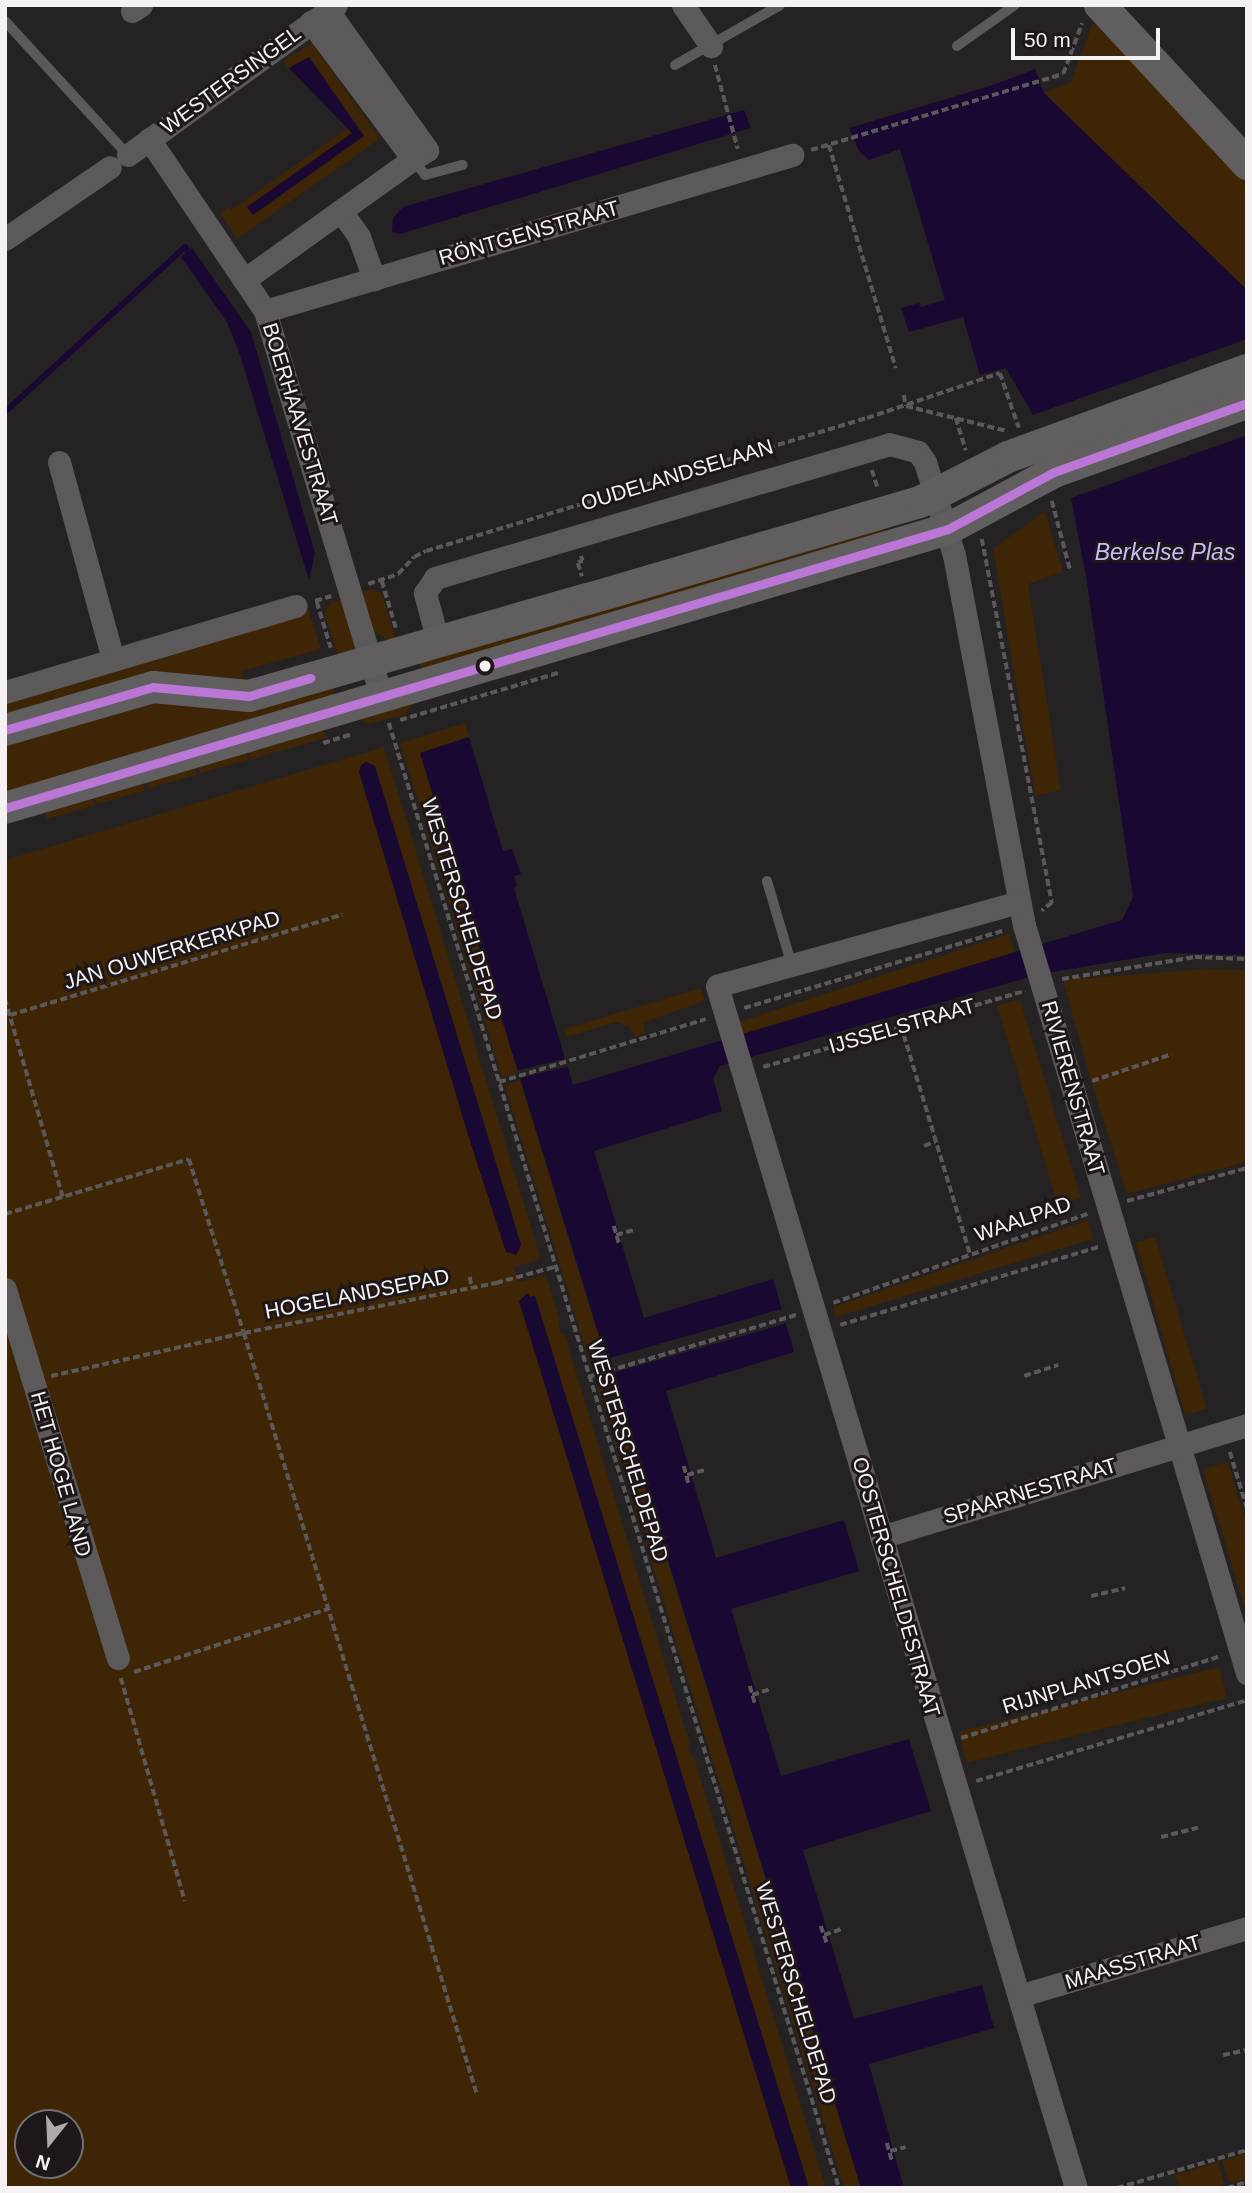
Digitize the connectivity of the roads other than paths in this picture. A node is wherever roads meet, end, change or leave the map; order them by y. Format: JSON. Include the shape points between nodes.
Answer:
{"nodes":[{"id":1,"x":683,"y":5,"type":"edge"},
{"id":2,"x":780,"y":5,"type":"edge"},
{"id":3,"x":1014,"y":5,"type":"edge"},
{"id":4,"x":326,"y":11,"type":"edge"},
{"id":5,"x":1091,"y":13,"type":"edge"},
{"id":6,"x":5,"y":21,"type":"edge"},
{"id":7,"x":711,"y":46,"type":"junction"},
{"id":8,"x":957,"y":46,"type":"dead end"},
{"id":9,"x":674,"y":65,"type":"dead end"},
{"id":10,"x":149,"y":139,"type":"junction"},
{"id":11,"x":792,"y":155,"type":"dead end"},
{"id":12,"x":413,"y":159,"type":"junction"},
{"id":13,"x":119,"y":161,"type":"junction"},
{"id":14,"x":1247,"y":164,"type":"edge"},
{"id":15,"x":463,"y":165,"type":"dead end"},
{"id":16,"x":341,"y":211,"type":"junction"},
{"id":17,"x":5,"y":239,"type":"edge"},
{"id":18,"x":374,"y":279,"type":"junction"},
{"id":19,"x":244,"y":280,"type":"junction"},
{"id":20,"x":265,"y":311,"type":"junction"},
{"id":21,"x":1247,"y":370,"type":"edge"},
{"id":22,"x":1247,"y":403,"type":"edge"},
{"id":23,"x":59,"y":462,"type":"dead end"},
{"id":24,"x":936,"y":495,"type":"junction"},
{"id":25,"x":948,"y":529,"type":"junction"},
{"id":26,"x":296,"y":606,"type":"road end"},
{"id":27,"x":438,"y":642,"type":"junction"},
{"id":28,"x":113,"y":660,"type":"junction"},
{"id":29,"x":371,"y":662,"type":"junction"},
{"id":30,"x":5,"y":692,"type":"edge"},
{"id":31,"x":385,"y":710,"type":"junction"},
{"id":32,"x":5,"y":730,"type":"edge"},
{"id":33,"x":5,"y":808,"type":"edge"},
{"id":34,"x":767,"y":881,"type":"dead end"},
{"id":35,"x":1021,"y":913,"type":"junction"},
{"id":36,"x":792,"y":966,"type":"junction"},
{"id":37,"x":5,"y":1289,"type":"edge"},
{"id":38,"x":1247,"y":1425,"type":"edge"},
{"id":39,"x":1179,"y":1446,"type":"junction"},
{"id":40,"x":881,"y":1537,"type":"junction"},
{"id":41,"x":118,"y":1658,"type":"road end"},
{"id":42,"x":1243,"y":1662,"type":"edge"},
{"id":43,"x":1247,"y":1928,"type":"edge"},
{"id":44,"x":1019,"y":1996,"type":"junction"},
{"id":45,"x":1076,"y":2188,"type":"edge"}],
"edges":[{"from":1,"to":7,"type":"street"},
{"from":2,"to":7,"type":"lane"},
{"from":3,"to":8,"type":"lane"},
{"from":4,"to":10,"type":"street","name":"WESTERSINGEL"},
{"from":4,"to":12,"type":"street","via":[[427,150]]},
{"from":5,"to":14,"type":"street"},
{"from":6,"to":13,"type":"lane"},
{"from":7,"to":9,"type":"lane"},
{"from":10,"to":13,"type":"street","name":"WESTERSINGEL"},
{"from":10,"to":19,"type":"street","name":"BOERHAAVESTRAAT"},
{"from":11,"to":18,"type":"street","name":"RÖNTGENSTRAAT"},
{"from":12,"to":15,"type":"lane","via":[[425,175]]},
{"from":12,"to":16,"type":"street"},
{"from":13,"to":17,"type":"street","name":"WESTERSINGEL"},
{"from":16,"to":18,"type":"street","via":[[359,237]]},
{"from":16,"to":19,"type":"street"},
{"from":18,"to":20,"type":"street","name":"RÖNTGENSTRAAT"},
{"from":19,"to":20,"type":"street","name":"BOERHAAVESTRAAT"},
{"from":20,"to":29,"type":"street","name":"BOERHAAVESTRAAT"},
{"from":21,"to":24,"type":"street","via":[[1008,457]]},
{"from":22,"to":25,"type":"street","via":[[1054,472]]},
{"from":23,"to":28,"type":"street"},
{"from":24,"to":25,"type":"street","name":"RIVIERENSTRAAT"},
{"from":24,"to":27,"type":"street"},
{"from":24,"to":27,"type":"street","name":"OUDELANDSELAAN","via":[[918,452],[889,444],[575,536],[435,578],[425,593]]},
{"from":25,"to":31,"type":"street"},
{"from":25,"to":35,"type":"street","name":"RIVIERENSTRAAT"},
{"from":26,"to":28,"type":"street"},
{"from":27,"to":29,"type":"street"},
{"from":28,"to":30,"type":"street"},
{"from":29,"to":31,"type":"street","name":"BOERHAAVESTRAAT"},
{"from":29,"to":32,"type":"street","via":[[249,696],[153,687]]},
{"from":31,"to":33,"type":"street"},
{"from":34,"to":36,"type":"lane"},
{"from":35,"to":36,"type":"street"},
{"from":35,"to":39,"type":"street","name":"RIVIERENSTRAAT","via":[[1031,948],[1048,980],[1108,1207]]},
{"from":36,"to":40,"type":"street","name":"OOSTERSCHELDESTRAAT","via":[[717,986],[807,1320]]},
{"from":37,"to":41,"type":"street","name":"HET HOGE LAND"},
{"from":38,"to":39,"type":"street","name":"SPAARNESTRAAT"},
{"from":39,"to":40,"type":"street","name":"SPAARNESTRAAT"},
{"from":39,"to":42,"type":"street","name":"RIVIERENSTRAAT"},
{"from":40,"to":44,"type":"street","name":"OOSTERSCHELDESTRAAT"},
{"from":43,"to":44,"type":"street","name":"MAASSTRAAT"},
{"from":44,"to":45,"type":"street","name":"OOSTERSCHELDESTRAAT"}]}
